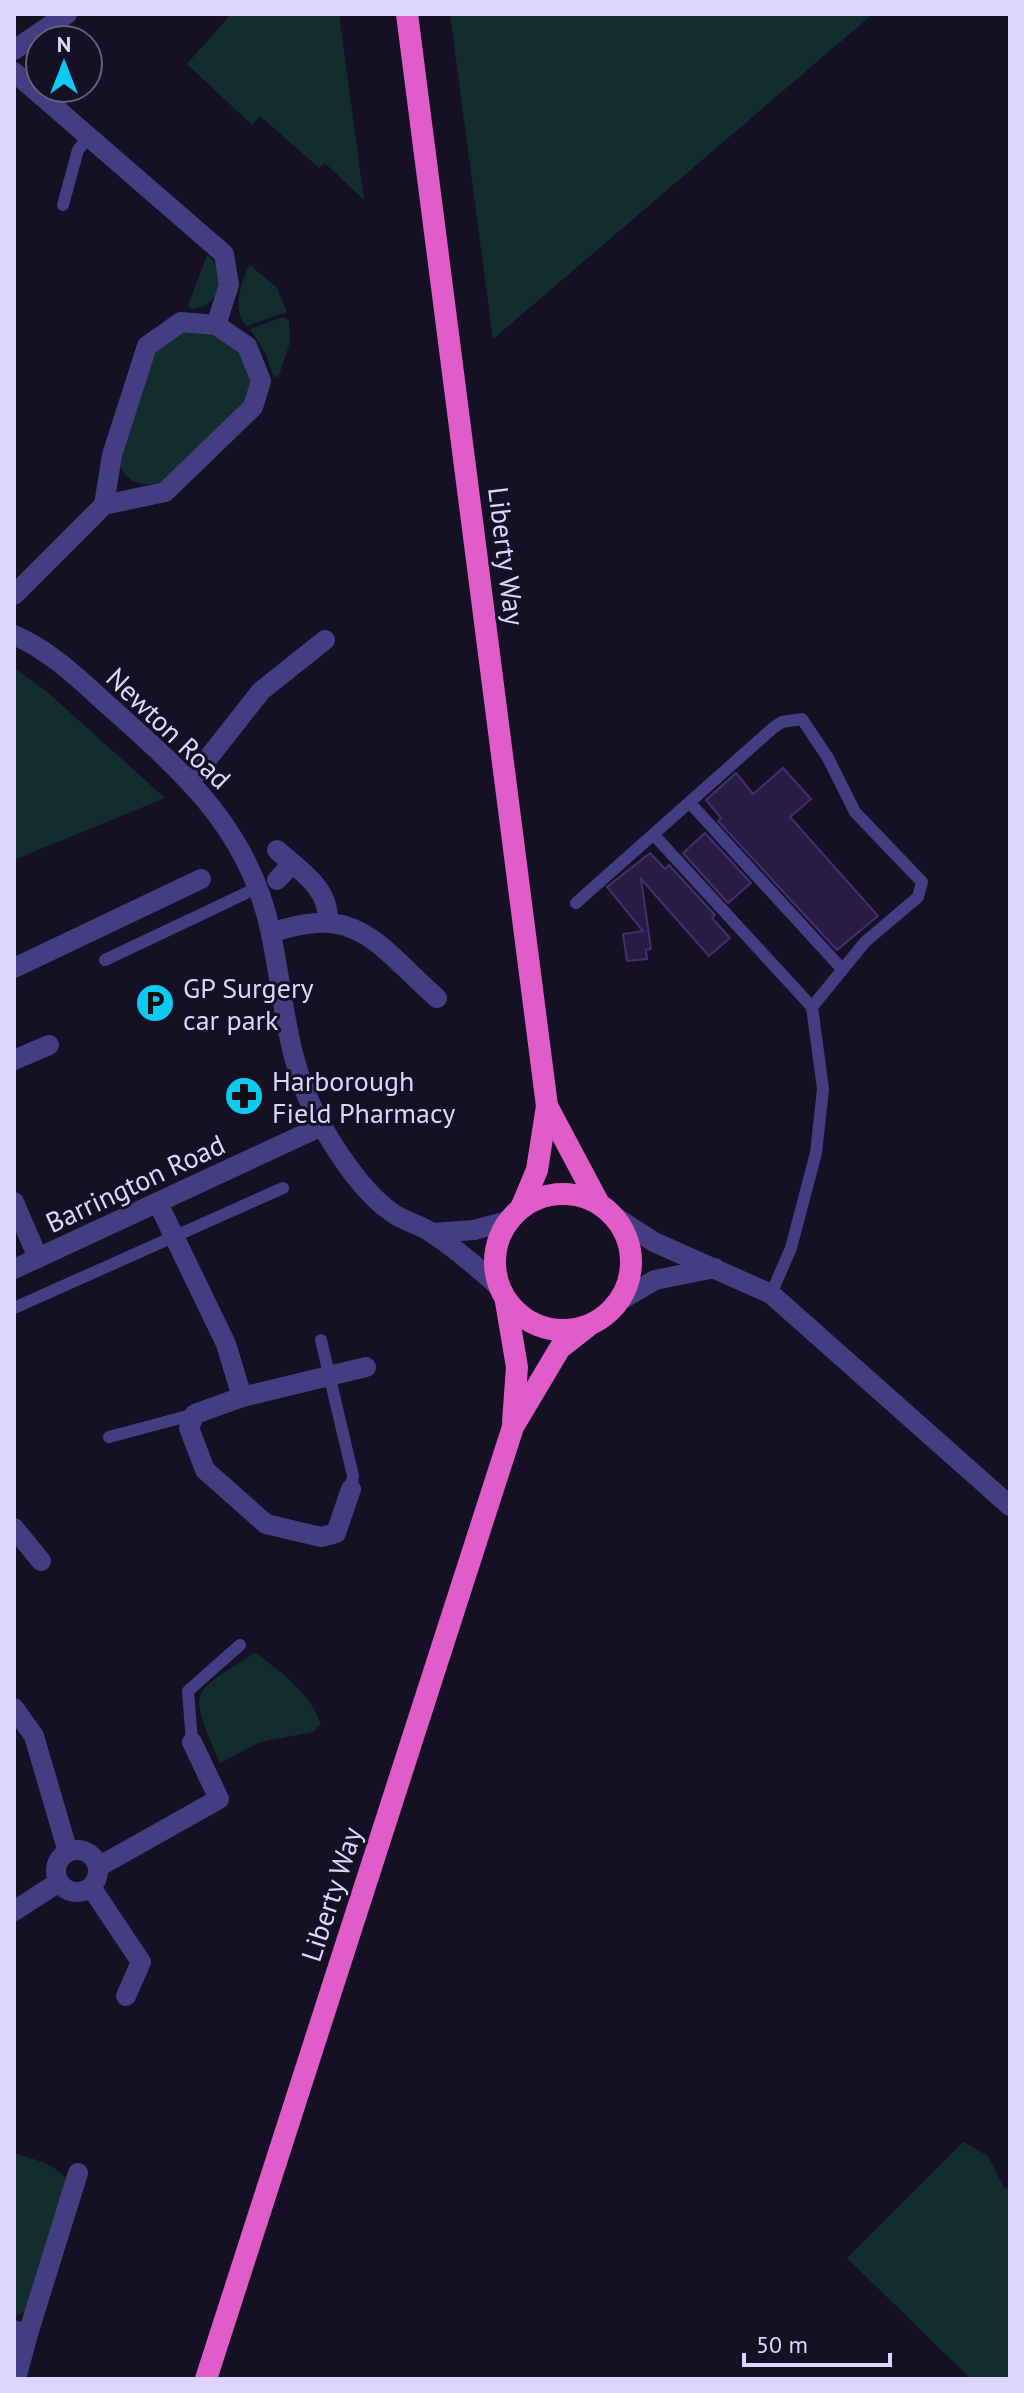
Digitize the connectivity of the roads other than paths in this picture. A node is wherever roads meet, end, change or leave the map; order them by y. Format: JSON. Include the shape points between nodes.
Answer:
{"nodes":[{"id":1,"x":67,"y":14,"type":"edge"},
{"id":2,"x":407,"y":14,"type":"edge"},
{"id":3,"x":14,"y":50,"type":"edge"},
{"id":4,"x":14,"y":72,"type":"edge"},
{"id":5,"x":88,"y":137,"type":"junction"},
{"id":6,"x":63,"y":205,"type":"dead end"},
{"id":7,"x":216,"y":325,"type":"junction"},
{"id":8,"x":104,"y":505,"type":"junction"},
{"id":9,"x":14,"y":595,"type":"edge"},
{"id":10,"x":14,"y":635,"type":"edge"},
{"id":11,"x":325,"y":640,"type":"dead end"},
{"id":12,"x":191,"y":780,"type":"junction"},
{"id":13,"x":690,"y":803,"type":"junction"},
{"id":14,"x":654,"y":835,"type":"junction"},
{"id":15,"x":201,"y":879,"type":"dead end"},
{"id":16,"x":277,"y":880,"type":"dead end"},
{"id":17,"x":257,"y":888,"type":"junction"},
{"id":18,"x":576,"y":903,"type":"dead end"},
{"id":19,"x":328,"y":921,"type":"junction"},
{"id":20,"x":271,"y":933,"type":"junction"},
{"id":21,"x":105,"y":960,"type":"dead end"},
{"id":22,"x":14,"y":968,"type":"edge"},
{"id":23,"x":842,"y":969,"type":"junction"},
{"id":24,"x":437,"y":998,"type":"dead end"},
{"id":25,"x":812,"y":1007,"type":"junction"},
{"id":26,"x":49,"y":1045,"type":"dead end"},
{"id":27,"x":16,"y":1054,"type":"edge"},
{"id":28,"x":547,"y":1106,"type":"junction"},
{"id":29,"x":322,"y":1126,"type":"junction"},
{"id":30,"x":283,"y":1188,"type":"dead end"},
{"id":31,"x":14,"y":1202,"type":"edge"},
{"id":32,"x":158,"y":1203,"type":"junction"},
{"id":33,"x":605,"y":1210,"type":"junction"},
{"id":34,"x":514,"y":1215,"type":"junction"},
{"id":35,"x":432,"y":1233,"type":"junction"},
{"id":36,"x":173,"y":1236,"type":"junction"},
{"id":37,"x":38,"y":1258,"type":"junction"},
{"id":38,"x":715,"y":1268,"type":"junction"},
{"id":39,"x":14,"y":1269,"type":"edge"},
{"id":40,"x":502,"y":1294,"type":"junction"},
{"id":41,"x":771,"y":1294,"type":"junction"},
{"id":42,"x":619,"y":1301,"type":"junction"},
{"id":43,"x":14,"y":1308,"type":"edge"},
{"id":44,"x":587,"y":1327,"type":"junction"},
{"id":45,"x":321,"y":1340,"type":"dead end"},
{"id":46,"x":366,"y":1367,"type":"dead end"},
{"id":47,"x":329,"y":1376,"type":"junction"},
{"id":48,"x":242,"y":1397,"type":"junction"},
{"id":49,"x":195,"y":1414,"type":"junction"},
{"id":50,"x":513,"y":1427,"type":"junction"},
{"id":51,"x":109,"y":1437,"type":"dead end"},
{"id":52,"x":351,"y":1489,"type":"joint"},
{"id":53,"x":1010,"y":1506,"type":"edge"},
{"id":54,"x":14,"y":1528,"type":"edge"},
{"id":55,"x":41,"y":1561,"type":"dead end"},
{"id":56,"x":240,"y":1645,"type":"dead end"},
{"id":57,"x":14,"y":1708,"type":"edge"},
{"id":58,"x":192,"y":1742,"type":"joint"},
{"id":59,"x":68,"y":1852,"type":"junction"},
{"id":60,"x":98,"y":1867,"type":"junction"},
{"id":61,"x":59,"y":1882,"type":"junction"},
{"id":62,"x":91,"y":1887,"type":"junction"},
{"id":63,"x":14,"y":1911,"type":"edge"},
{"id":64,"x":126,"y":1996,"type":"dead end"},
{"id":65,"x":78,"y":2173,"type":"dead end"},
{"id":66,"x":21,"y":2332,"type":"edge"},
{"id":67,"x":16,"y":2379,"type":"edge"},
{"id":68,"x":206,"y":2379,"type":"edge"}],
"edges":[{"from":1,"to":3,"type":"street"},
{"from":2,"to":28,"type":"highway","name":"Liberty Way"},
{"from":4,"to":5,"type":"street"},
{"from":5,"to":6,"type":"lane","via":[[78,150]]},
{"from":5,"to":7,"type":"street","via":[[224,254],[229,285]]},
{"from":7,"to":8,"type":"street","via":[[181,322],[147,346],[112,455]]},
{"from":7,"to":8,"type":"street","via":[[247,346],[261,381],[253,407],[165,492]]},
{"from":8,"to":9,"type":"street"},
{"from":10,"to":12,"type":"street","name":"Newton Road","via":[[34,643],[72,673]]},
{"from":11,"to":12,"type":"street","via":[[261,691]]},
{"from":12,"to":17,"type":"street","name":"Newton Road","via":[[232,835]]},
{"from":13,"to":14,"type":"lane"},
{"from":13,"to":23,"type":"lane"},
{"from":13,"to":23,"type":"lane","via":[[782,722],[802,719],[808,725],[855,812],[922,882],[918,897]]},
{"from":14,"to":18,"type":"lane"},
{"from":14,"to":25,"type":"lane"},
{"from":15,"to":22,"type":"street"},
{"from":16,"to":19,"type":"street","via":[[284,857],[325,896]]},
{"from":17,"to":20,"type":"street","name":"Newton Road"},
{"from":17,"to":21,"type":"lane"},
{"from":19,"to":20,"type":"street","via":[[305,921]]},
{"from":19,"to":24,"type":"street","via":[[366,935]]},
{"from":20,"to":29,"type":"street","name":"Newton Road","via":[[298,1079]]},
{"from":23,"to":25,"type":"lane"},
{"from":25,"to":41,"type":"lane","via":[[823,1089],[816,1153],[791,1248]]},
{"from":26,"to":27,"type":"street"},
{"from":28,"to":33,"type":"highway","name":"Liberty Way","via":[[577,1169]]},
{"from":28,"to":34,"type":"highway","name":"Liberty Way","via":[[537,1170]]},
{"from":29,"to":32,"type":"street","name":"Barrington Road"},
{"from":29,"to":35,"type":"street","name":"Newton Road","via":[[363,1186],[394,1215]]},
{"from":30,"to":36,"type":"lane"},
{"from":31,"to":37,"type":"street"},
{"from":32,"to":36,"type":"street"},
{"from":32,"to":37,"type":"street","name":"Barrington Road"},
{"from":33,"to":34,"type":"highway","via":[[575,1196],[551,1195]]},
{"from":33,"to":38,"type":"street","via":[[654,1242]]},
{"from":33,"to":42,"type":"highway","via":[[630,1248],[631,1266]]},
{"from":34,"to":35,"type":"street","name":"Newton Road","via":[[474,1230]]},
{"from":34,"to":40,"type":"highway","via":[[495,1253]]},
{"from":35,"to":40,"type":"street","name":"Newton Road"},
{"from":36,"to":43,"type":"lane"},
{"from":36,"to":48,"type":"street","via":[[226,1344]]},
{"from":37,"to":39,"type":"street","name":"Barrington Road"},
{"from":38,"to":41,"type":"street"},
{"from":38,"to":42,"type":"street","via":[[655,1280]]},
{"from":40,"to":44,"type":"highway","via":[[522,1318],[542,1328]]},
{"from":40,"to":50,"type":"highway","name":"Liberty Way","via":[[517,1367]]},
{"from":41,"to":53,"type":"street"},
{"from":42,"to":44,"type":"highway"},
{"from":44,"to":50,"type":"highway","name":"Liberty Way","via":[[560,1348]]},
{"from":45,"to":47,"type":"lane"},
{"from":46,"to":47,"type":"street"},
{"from":47,"to":48,"type":"street"},
{"from":47,"to":52,"type":"lane","via":[[353,1476]]},
{"from":48,"to":49,"type":"street"},
{"from":49,"to":51,"type":"lane"},
{"from":49,"to":52,"type":"street","via":[[189,1428],[205,1470],[266,1524],[321,1537],[336,1533]]},
{"from":50,"to":68,"type":"highway","name":"Liberty Way"},
{"from":54,"to":55,"type":"street"},
{"from":56,"to":58,"type":"lane","via":[[188,1691]]},
{"from":57,"to":59,"type":"street","via":[[34,1736]]},
{"from":58,"to":60,"type":"street","via":[[219,1799]]},
{"from":59,"to":60,"type":"street","via":[[89,1854]]},
{"from":59,"to":61,"type":"street","via":[[56,1868]]},
{"from":60,"to":62,"type":"street"},
{"from":61,"to":62,"type":"street","via":[[70,1892]]},
{"from":61,"to":63,"type":"street"},
{"from":62,"to":64,"type":"street","via":[[141,1962]]},
{"from":65,"to":66,"type":"street"},
{"from":66,"to":67,"type":"street"}]}
